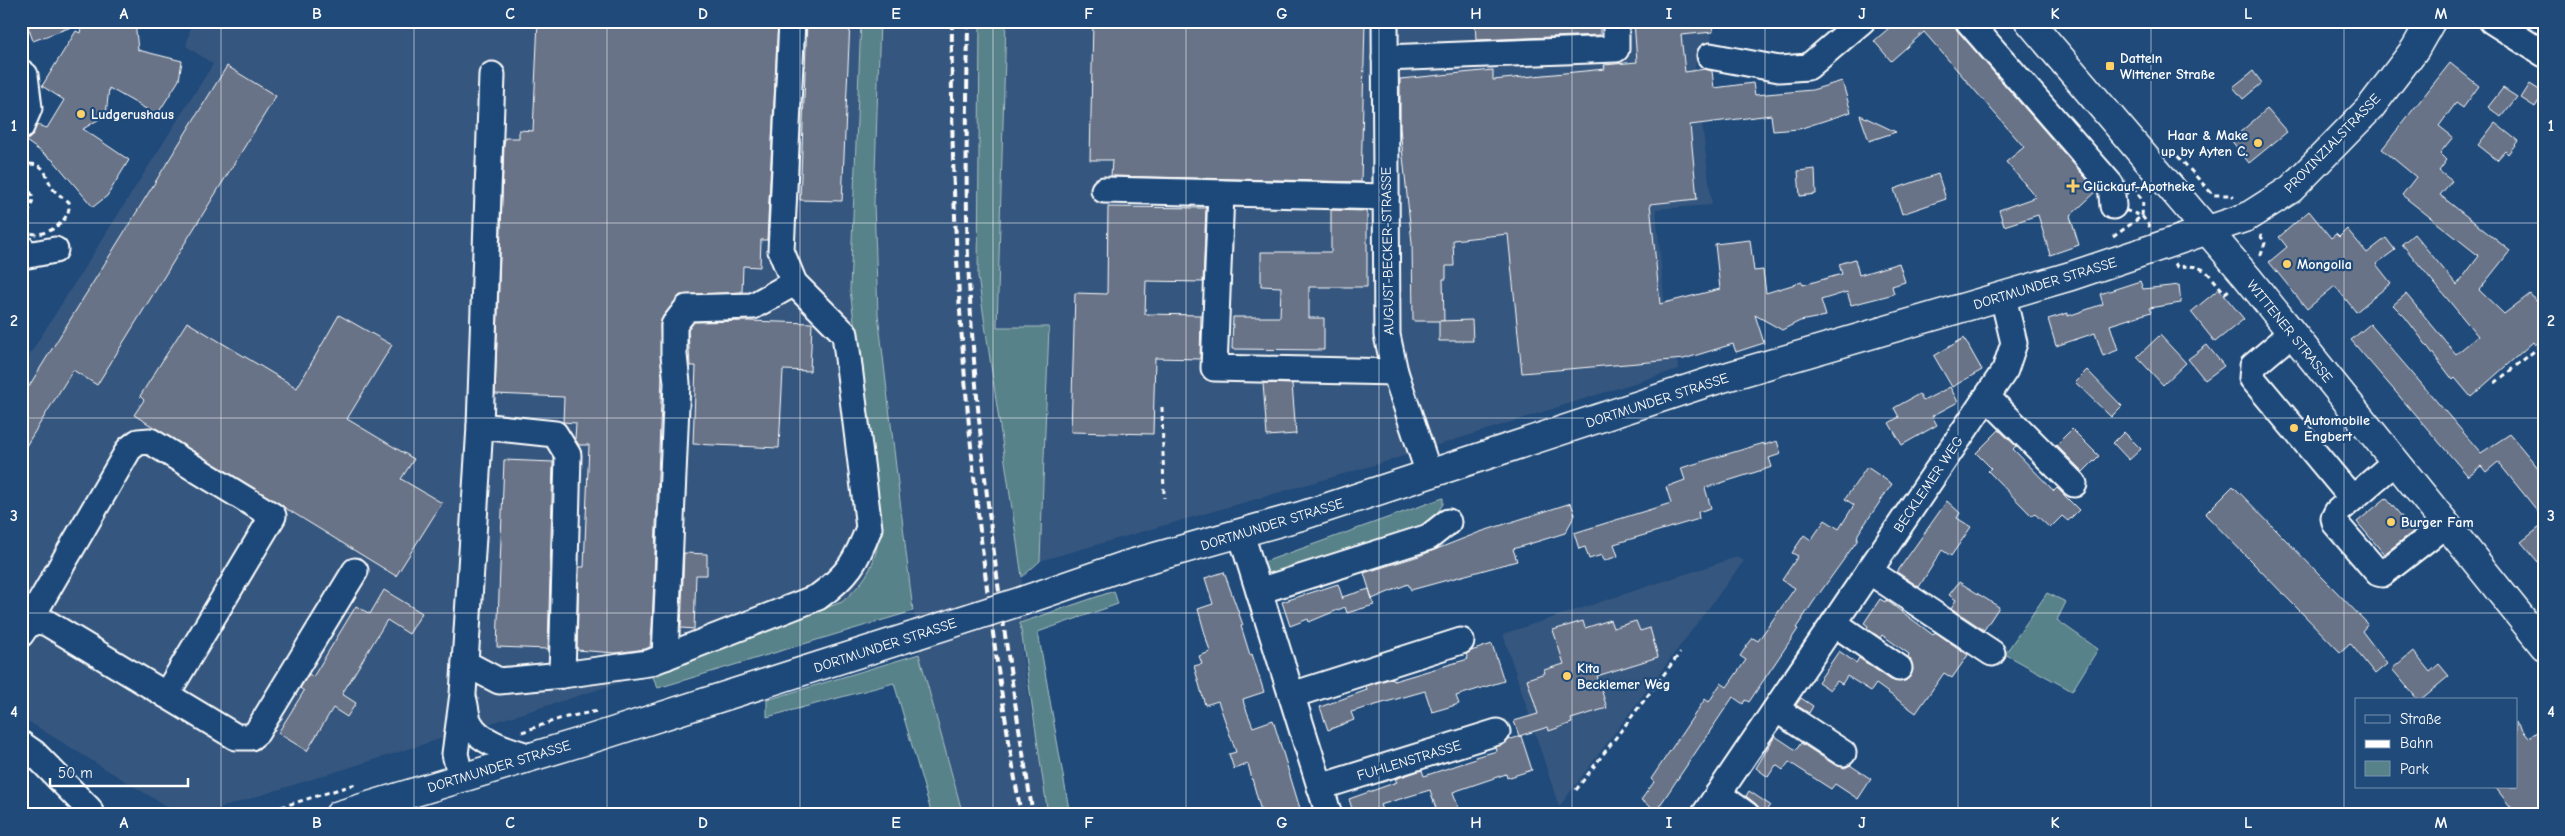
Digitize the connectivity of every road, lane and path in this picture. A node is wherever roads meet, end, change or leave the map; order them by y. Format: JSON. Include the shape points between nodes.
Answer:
{"nodes":[{"id":1,"x":792,"y":21,"type":"edge"},
{"id":2,"x":1385,"y":21,"type":"edge"},
{"id":3,"x":1616,"y":21,"type":"edge"},
{"id":4,"x":1862,"y":21,"type":"edge"},
{"id":5,"x":1968,"y":21,"type":"edge"},
{"id":6,"x":2029,"y":21,"type":"edge"},
{"id":7,"x":2431,"y":21,"type":"edge"},
{"id":8,"x":2492,"y":21,"type":"edge"},
{"id":9,"x":2544,"y":54,"type":"edge"},
{"id":10,"x":1710,"y":56,"type":"dead end"},
{"id":11,"x":1385,"y":58,"type":"junction"},
{"id":12,"x":21,"y":72,"type":"edge"},
{"id":13,"x":492,"y":75,"type":"dead end"},
{"id":14,"x":21,"y":127,"type":"edge"},
{"id":15,"x":23,"y":166,"type":"edge"},
{"id":16,"x":1104,"y":190,"type":"dead end"},
{"id":17,"x":1221,"y":193,"type":"junction"},
{"id":18,"x":1386,"y":197,"type":"junction"},
{"id":19,"x":2113,"y":206,"type":"dead end"},
{"id":20,"x":23,"y":219,"type":"edge"},
{"id":21,"x":2204,"y":230,"type":"junction"},
{"id":22,"x":21,"y":247,"type":"edge"},
{"id":23,"x":55,"y":250,"type":"dead end"},
{"id":24,"x":794,"y":283,"type":"junction"},
{"id":25,"x":2003,"y":297,"type":"junction"},
{"id":26,"x":2292,"y":334,"type":"junction"},
{"id":27,"x":2544,"y":343,"type":"edge"},
{"id":28,"x":1396,"y":372,"type":"junction"},
{"id":29,"x":2495,"y":383,"type":"dead end"},
{"id":30,"x":1987,"y":397,"type":"junction"},
{"id":31,"x":1162,"y":407,"type":"dead end"},
{"id":32,"x":480,"y":426,"type":"junction"},
{"id":33,"x":2395,"y":462,"type":"junction"},
{"id":34,"x":1429,"y":474,"type":"junction"},
{"id":35,"x":2074,"y":484,"type":"dead end"},
{"id":36,"x":1164,"y":498,"type":"dead end"},
{"id":37,"x":2352,"y":498,"type":"junction"},
{"id":38,"x":1448,"y":522,"type":"dead end"},
{"id":39,"x":2446,"y":524,"type":"junction"},
{"id":40,"x":1241,"y":534,"type":"junction"},
{"id":41,"x":1869,"y":571,"type":"junction"},
{"id":42,"x":355,"y":572,"type":"dead end"},
{"id":43,"x":1259,"y":591,"type":"junction"},
{"id":44,"x":1834,"y":623,"type":"junction"},
{"id":45,"x":24,"y":630,"type":"edge"},
{"id":46,"x":1461,"y":641,"type":"dead end"},
{"id":47,"x":2544,"y":646,"type":"edge"},
{"id":48,"x":1680,"y":653,"type":"dead end"},
{"id":49,"x":1992,"y":653,"type":"dead end"},
{"id":50,"x":665,"y":657,"type":"junction"},
{"id":51,"x":465,"y":663,"type":"junction"},
{"id":52,"x":1899,"y":668,"type":"dead end"},
{"id":53,"x":562,"y":675,"type":"junction"},
{"id":54,"x":463,"y":694,"type":"junction"},
{"id":55,"x":166,"y":695,"type":"junction"},
{"id":56,"x":1292,"y":695,"type":"junction"},
{"id":57,"x":1776,"y":709,"type":"junction"},
{"id":58,"x":1498,"y":732,"type":"dead end"},
{"id":59,"x":21,"y":744,"type":"edge"},
{"id":60,"x":1843,"y":753,"type":"dead end"},
{"id":61,"x":530,"y":757,"type":"junction"},
{"id":62,"x":461,"y":778,"type":"junction"},
{"id":63,"x":1320,"y":787,"type":"junction"},
{"id":64,"x":1576,"y":790,"type":"dead end"},
{"id":65,"x":1718,"y":794,"type":"junction"},
{"id":66,"x":86,"y":813,"type":"edge"},
{"id":67,"x":338,"y":815,"type":"edge"},
{"id":68,"x":1329,"y":815,"type":"edge"},
{"id":69,"x":1704,"y":815,"type":"edge"},
{"id":70,"x":1748,"y":815,"type":"edge"}],
"edges":[{"from":1,"to":24,"type":"street","via":[[781,251]]},
{"from":2,"to":11,"type":"street","name":"AUGUST-BECKER-STRASSE"},
{"from":3,"to":11,"type":"street","via":[[1616,49]]},
{"from":4,"to":10,"type":"street","via":[[1808,67],[1779,69]]},
{"from":5,"to":19,"type":"street","via":[[2110,185]]},
{"from":6,"to":21,"type":"main road","name":"WITTENER STRASSE"},
{"from":7,"to":21,"type":"main road","name":"PROVINZIALSTRASSE","via":[[2415,49],[2370,108],[2291,189],[2247,217]]},
{"from":8,"to":9,"type":"street"},
{"from":11,"to":18,"type":"street","name":"AUGUST-BECKER-STRASSE"},
{"from":12,"to":14,"type":"street","via":[[25,75],[29,108]]},
{"from":13,"to":32,"type":"street"},
{"from":15,"to":20,"type":"path","via":[[24,180],[33,197]]},
{"from":15,"to":20,"type":"path","via":[[36,164],[45,169],[54,189],[70,202],[55,228],[44,234],[30,233]]},
{"from":16,"to":17,"type":"street"},
{"from":17,"to":18,"type":"street"},
{"from":17,"to":28,"type":"street","via":[[1214,368]]},
{"from":18,"to":28,"type":"street","name":"AUGUST-BECKER-STRASSE","via":[[1386,335]]},
{"from":21,"to":25,"type":"main road","name":"DORTMUNDER STRASSE","via":[[2163,247]]},
{"from":21,"to":26,"type":"main road","name":"WITTENER STRASSE"},
{"from":22,"to":23,"type":"street","via":[[28,255]]},
{"from":24,"to":50,"type":"street","via":[[753,306],[687,308],[674,326],[677,382]]},
{"from":24,"to":50,"type":"street","via":[[845,334],[869,528],[858,557],[840,581],[818,597]]},
{"from":25,"to":30,"type":"street","name":"BECKLEMER WEG","via":[[2014,343],[2005,370]]},
{"from":25,"to":34,"type":"main road","name":"DORTMUNDER STRASSE","via":[[1712,381]]},
{"from":26,"to":33,"type":"main road","name":"WITTENER STRASSE"},
{"from":26,"to":37,"type":"street","via":[[2254,366],[2252,378]]},
{"from":27,"to":29,"type":"path"},
{"from":28,"to":34,"type":"street","name":"AUGUST-BECKER-STRASSE"},
{"from":30,"to":35,"type":"street"},
{"from":30,"to":41,"type":"street","name":"BECKLEMER WEG"},
{"from":31,"to":36,"type":"path"},
{"from":32,"to":51,"type":"street"},
{"from":32,"to":53,"type":"street","via":[[555,434],[568,455]]},
{"from":33,"to":37,"type":"street"},
{"from":33,"to":39,"type":"main road","name":"WITTENER STRASSE"},
{"from":34,"to":40,"type":"main road","name":"DORTMUNDER STRASSE"},
{"from":37,"to":39,"type":"street","via":[[2337,512],[2335,523],[2378,573],[2382,574]]},
{"from":38,"to":43,"type":"street","via":[[1429,537]]},
{"from":39,"to":47,"type":"main road","name":"WITTENER STRASSE"},
{"from":40,"to":43,"type":"street"},
{"from":40,"to":61,"type":"main road","name":"DORTMUNDER STRASSE","bridge":true,"via":[[1127,565]]},
{"from":41,"to":44,"type":"street","name":"BECKLEMER WEG"},
{"from":41,"to":49,"type":"street"},
{"from":42,"to":55,"type":"street","via":[[251,737],[236,737]]},
{"from":43,"to":56,"type":"street"},
{"from":44,"to":52,"type":"street"},
{"from":44,"to":57,"type":"street","name":"BECKLEMER WEG"},
{"from":45,"to":55,"type":"street","via":[[39,621],[47,623]]},
{"from":45,"to":55,"type":"street","via":[[129,449],[138,442],[150,441],[273,516]]},
{"from":46,"to":56,"type":"street"},
{"from":48,"to":64,"type":"path"},
{"from":50,"to":53,"type":"street","via":[[649,663]]},
{"from":51,"to":53,"type":"street","via":[[499,681]]},
{"from":51,"to":54,"type":"street"},
{"from":54,"to":61,"type":"street","via":[[469,723],[478,734]]},
{"from":54,"to":62,"type":"street","via":[[455,754]]},
{"from":56,"to":63,"type":"street"},
{"from":57,"to":60,"type":"street"},
{"from":57,"to":65,"type":"street","name":"BECKLEMER WEG"},
{"from":58,"to":63,"type":"street","name":"FUHLENSTRASSE"},
{"from":59,"to":66,"type":"street","via":[[34,753]]},
{"from":61,"to":62,"type":"main road","name":"DORTMUNDER STRASSE"},
{"from":62,"to":67,"type":"main road","name":"DORTMUNDER STRASSE"},
{"from":63,"to":68,"type":"street"},
{"from":65,"to":69,"type":"street","name":"BECKLEMER WEG"},
{"from":65,"to":70,"type":"street"}]}
